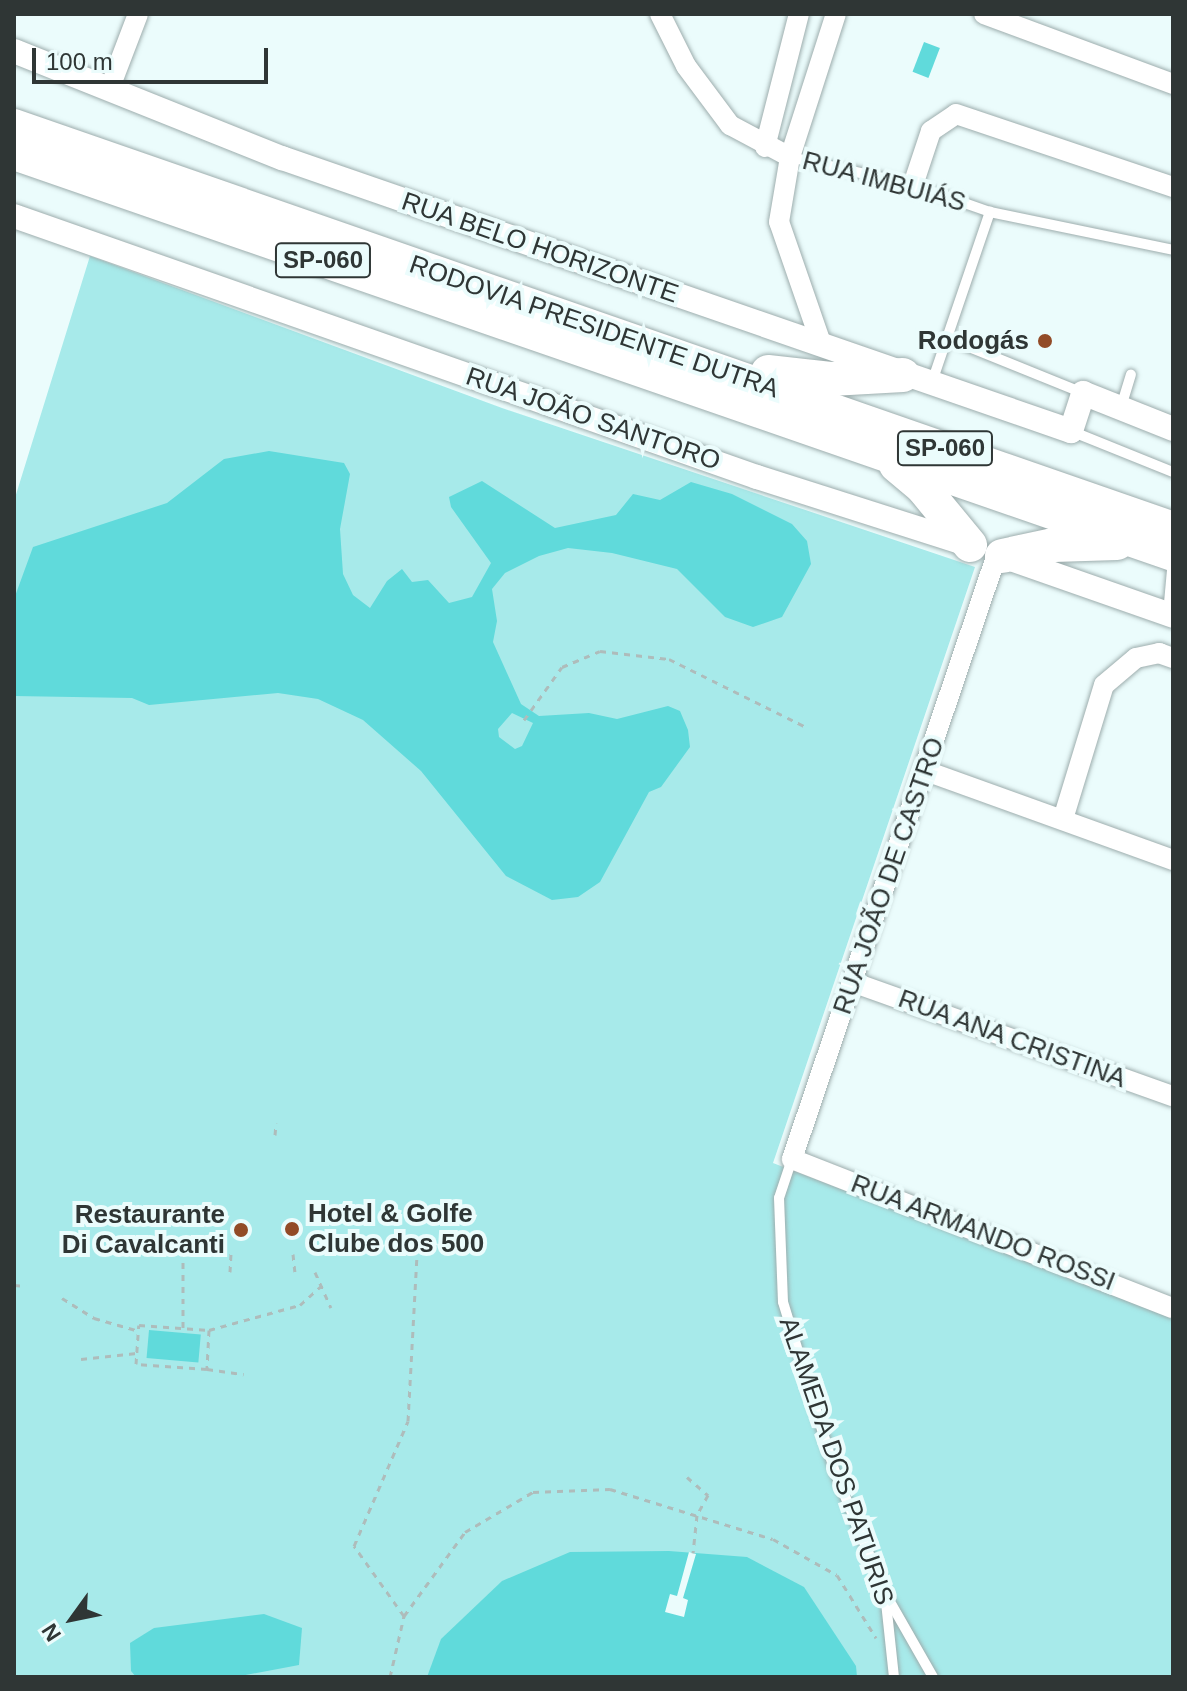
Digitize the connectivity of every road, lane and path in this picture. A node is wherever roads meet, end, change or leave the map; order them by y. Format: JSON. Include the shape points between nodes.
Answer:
{"nodes":[{"id":1,"x":138,"y":14,"type":"edge"},
{"id":2,"x":660,"y":14,"type":"edge"},
{"id":3,"x":799,"y":14,"type":"edge"},
{"id":4,"x":836,"y":14,"type":"edge"},
{"id":5,"x":984,"y":14,"type":"edge"},
{"id":6,"x":14,"y":51,"type":"edge"},
{"id":7,"x":1173,"y":84,"type":"edge"},
{"id":8,"x":109,"y":90,"type":"junction"},
{"id":9,"x":14,"y":126,"type":"edge"},
{"id":10,"x":765,"y":147,"type":"junction"},
{"id":11,"x":14,"y":153,"type":"edge"},
{"id":12,"x":790,"y":157,"type":"junction"},
{"id":13,"x":913,"y":185,"type":"junction"},
{"id":14,"x":1173,"y":187,"type":"edge"},
{"id":15,"x":990,"y":212,"type":"junction"},
{"id":16,"x":14,"y":216,"type":"edge"},
{"id":17,"x":1173,"y":250,"type":"edge"},
{"id":18,"x":947,"y":338,"type":"junction"},
{"id":19,"x":821,"y":343,"type":"junction"},
{"id":20,"x":716,"y":368,"type":"junction"},
{"id":21,"x":1131,"y":374,"type":"dead end"},
{"id":22,"x":917,"y":380,"type":"junction"},
{"id":23,"x":1083,"y":393,"type":"junction"},
{"id":24,"x":1120,"y":409,"type":"junction"},
{"id":25,"x":1173,"y":429,"type":"edge"},
{"id":26,"x":1071,"y":431,"type":"junction"},
{"id":27,"x":880,"y":453,"type":"junction"},
{"id":28,"x":1173,"y":472,"type":"edge"},
{"id":29,"x":1164,"y":543,"type":"edge"},
{"id":30,"x":990,"y":552,"type":"junction"},
{"id":31,"x":1172,"y":570,"type":"edge"},
{"id":32,"x":1170,"y":615,"type":"edge"},
{"id":33,"x":1173,"y":658,"type":"edge"},
{"id":34,"x":524,"y":720,"type":"dead end"},
{"id":35,"x":804,"y":726,"type":"dead end"},
{"id":36,"x":926,"y":771,"type":"junction"},
{"id":37,"x":1063,"y":819,"type":"junction"},
{"id":38,"x":1173,"y":860,"type":"edge"},
{"id":39,"x":852,"y":982,"type":"junction"},
{"id":40,"x":1173,"y":1096,"type":"edge"},
{"id":41,"x":276,"y":1123,"type":"dead end"},
{"id":42,"x":275,"y":1135,"type":"dead end"},
{"id":43,"x":792,"y":1159,"type":"junction"},
{"id":44,"x":779,"y":1198,"type":"joint"},
{"id":45,"x":183,"y":1248,"type":"dead end"},
{"id":46,"x":231,"y":1250,"type":"dead end"},
{"id":47,"x":293,"y":1254,"type":"dead end"},
{"id":48,"x":417,"y":1256,"type":"dead end"},
{"id":49,"x":230,"y":1272,"type":"dead end"},
{"id":50,"x":295,"y":1272,"type":"dead end"},
{"id":51,"x":315,"y":1272,"type":"dead end"},
{"id":52,"x":323,"y":1284,"type":"junction"},
{"id":53,"x":14,"y":1285,"type":"edge"},
{"id":54,"x":26,"y":1286,"type":"dead end"},
{"id":55,"x":62,"y":1298,"type":"dead end"},
{"id":56,"x":331,"y":1308,"type":"dead end"},
{"id":57,"x":1173,"y":1308,"type":"edge"},
{"id":58,"x":183,"y":1328,"type":"junction"},
{"id":59,"x":209,"y":1330,"type":"junction"},
{"id":60,"x":139,"y":1331,"type":"junction"},
{"id":61,"x":137,"y":1353,"type":"junction"},
{"id":62,"x":81,"y":1359,"type":"dead end"},
{"id":63,"x":207,"y":1369,"type":"junction"},
{"id":64,"x":244,"y":1374,"type":"dead end"},
{"id":65,"x":687,"y":1477,"type":"dead end"},
{"id":66,"x":697,"y":1515,"type":"junction"},
{"id":67,"x":693,"y":1553,"type":"dead end"},
{"id":68,"x":885,"y":1593,"type":"junction"},
{"id":69,"x":404,"y":1616,"type":"junction"},
{"id":70,"x":877,"y":1642,"type":"dead end"},
{"id":71,"x":390,"y":1677,"type":"edge"},
{"id":72,"x":894,"y":1677,"type":"edge"},
{"id":73,"x":933,"y":1677,"type":"edge"}],
"edges":[{"from":1,"to":8,"type":"street"},
{"from":2,"to":10,"type":"street","name":"RUA IMBUIÁS","via":[[709,102],[730,125]]},
{"from":3,"to":10,"type":"street"},
{"from":4,"to":12,"type":"street"},
{"from":5,"to":7,"type":"street"},
{"from":6,"to":8,"type":"street","name":"RUA BELO HORIZONTE"},
{"from":8,"to":19,"type":"street","name":"RUA BELO HORIZONTE","via":[[282,158]]},
{"from":9,"to":20,"type":"highway","name":"RODOVIA PRESIDENTE DUTRA","number":"SP-060"},
{"from":10,"to":12,"type":"street","name":"RUA IMBUIÁS"},
{"from":11,"to":27,"type":"highway","name":"RODOVIA PRESIDENTE DUTRA","number":"SP-060"},
{"from":12,"to":13,"type":"lane","name":"RUA IMBUIÁS"},
{"from":12,"to":19,"type":"street","via":[[779,222]]},
{"from":13,"to":14,"type":"street","via":[[931,131],[956,114]]},
{"from":13,"to":15,"type":"lane","name":"RUA IMBUIÁS"},
{"from":15,"to":17,"type":"lane","name":"RUA IMBUIÁS"},
{"from":15,"to":18,"type":"lane"},
{"from":16,"to":30,"type":"street","name":"RUA JOÃO SANTORO","via":[[757,477]]},
{"from":18,"to":22,"type":"lane"},
{"from":18,"to":23,"type":"lane"},
{"from":19,"to":22,"type":"street","name":"RUA BELO HORIZONTE"},
{"from":20,"to":22,"type":"highway","via":[[831,379]]},
{"from":20,"to":29,"type":"highway","name":"RODOVIA PRESIDENTE DUTRA","number":"SP-060"},
{"from":21,"to":24,"type":"lane"},
{"from":22,"to":26,"type":"street","name":"RUA BELO HORIZONTE"},
{"from":23,"to":24,"type":"street"},
{"from":23,"to":26,"type":"street"},
{"from":24,"to":25,"type":"street"},
{"from":26,"to":28,"type":"lane"},
{"from":27,"to":29,"type":"highway","name":"RODOVIA PRESIDENTE DUTRA","number":"SP-060"},
{"from":27,"to":30,"type":"highway"},
{"from":29,"to":30,"type":"highway"},
{"from":30,"to":32,"type":"street","name":"RUA JOÃO SANTORO"},
{"from":30,"to":36,"type":"street","name":"RUA JOÃO DE CASTRO"},
{"from":31,"to":32,"type":"lane"},
{"from":33,"to":37,"type":"street","via":[[1159,653],[1136,658],[1104,685]]},
{"from":34,"to":35,"type":"path","via":[[562,667],[600,651],[669,659]]},
{"from":36,"to":37,"type":"street"},
{"from":36,"to":39,"type":"street","name":"RUA JOÃO DE CASTRO"},
{"from":37,"to":38,"type":"street"},
{"from":39,"to":40,"type":"street","name":"RUA ANA CRISTINA"},
{"from":39,"to":43,"type":"street","name":"RUA JOÃO DE CASTRO"},
{"from":41,"to":42,"type":"path"},
{"from":43,"to":44,"type":"lane","name":"RUA JOÃO DE CASTRO"},
{"from":43,"to":57,"type":"street","name":"RUA ARMANDO ROSSI"},
{"from":44,"to":68,"type":"lane","name":"ALAMEDA DOS PATURIS","via":[[783,1302],[835,1472]]},
{"from":45,"to":58,"type":"path"},
{"from":46,"to":49,"type":"path"},
{"from":47,"to":50,"type":"path"},
{"from":48,"to":69,"type":"path","via":[[408,1421],[354,1546]]},
{"from":51,"to":52,"type":"path"},
{"from":52,"to":56,"type":"path"},
{"from":52,"to":59,"type":"path","via":[[300,1305]]},
{"from":53,"to":54,"type":"path"},
{"from":55,"to":60,"type":"path","via":[[94,1318]]},
{"from":58,"to":59,"type":"path"},
{"from":58,"to":60,"type":"path","via":[[139,1325]]},
{"from":59,"to":63,"type":"path"},
{"from":60,"to":61,"type":"path"},
{"from":61,"to":62,"type":"path"},
{"from":61,"to":63,"type":"path","via":[[136,1364]]},
{"from":63,"to":64,"type":"path"},
{"from":65,"to":66,"type":"path","via":[[708,1495]]},
{"from":66,"to":67,"type":"path"},
{"from":66,"to":69,"type":"path","via":[[610,1489],[533,1492],[465,1532]]},
{"from":66,"to":70,"type":"path","via":[[773,1539],[837,1575]]},
{"from":68,"to":72,"type":"lane","name":"ALAMEDA DOS PATURIS"},
{"from":68,"to":73,"type":"lane"},
{"from":69,"to":71,"type":"path"}]}
